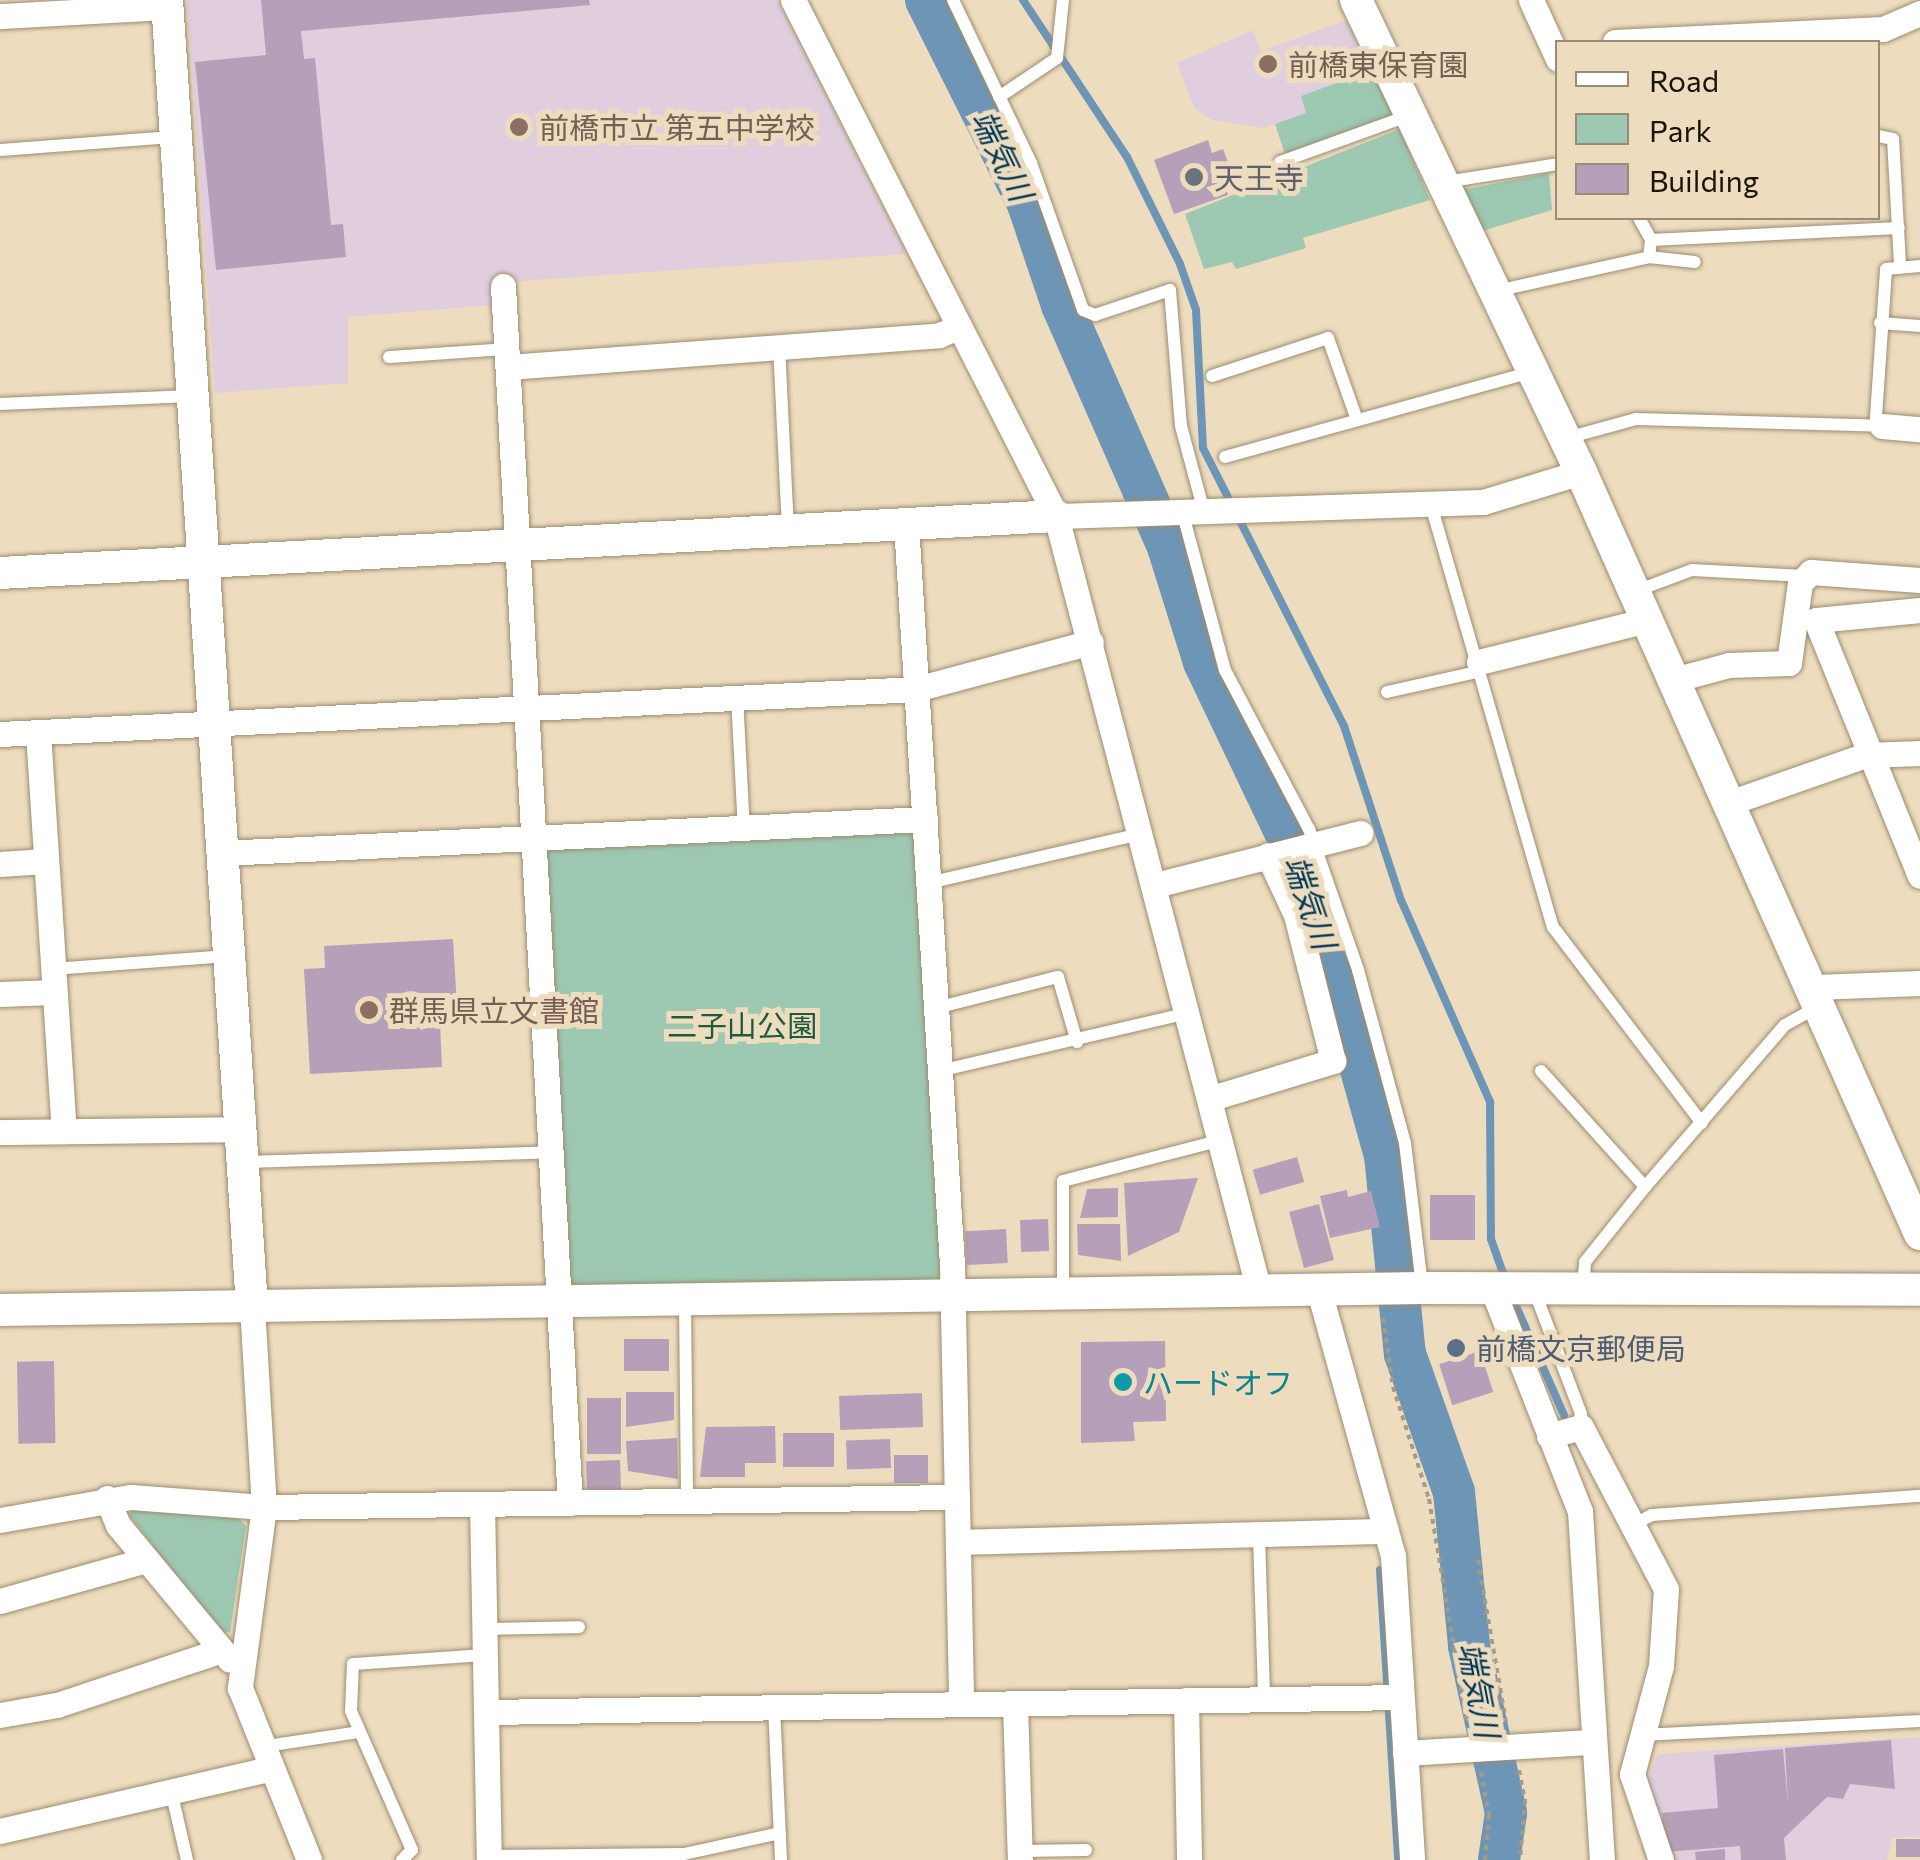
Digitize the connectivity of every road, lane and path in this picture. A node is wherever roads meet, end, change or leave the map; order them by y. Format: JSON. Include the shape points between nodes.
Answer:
{"nodes":[{"id":1,"x":792,"y":0,"type":"edge"},
{"id":2,"x":953,"y":0,"type":"edge"},
{"id":3,"x":1063,"y":0,"type":"edge"},
{"id":4,"x":1356,"y":0,"type":"edge"},
{"id":5,"x":1531,"y":0,"type":"edge"},
{"id":6,"x":167,"y":4,"type":"edge"},
{"id":7,"x":1920,"y":13,"type":"edge"},
{"id":8,"x":0,"y":16,"type":"edge"},
{"id":9,"x":1656,"y":40,"type":"edge"},
{"id":10,"x":1555,"y":50,"type":"edge"},
{"id":11,"x":999,"y":98,"type":"junction"},
{"id":12,"x":1408,"y":116,"type":"junction"},
{"id":13,"x":1880,"y":136,"type":"edge"},
{"id":14,"x":176,"y":137,"type":"junction"},
{"id":15,"x":0,"y":150,"type":"edge"},
{"id":16,"x":1280,"y":162,"type":"dead end"},
{"id":17,"x":1555,"y":164,"type":"edge"},
{"id":18,"x":1440,"y":182,"type":"junction"},
{"id":19,"x":1640,"y":220,"type":"edge"},
{"id":20,"x":1813,"y":224,"type":"edge"},
{"id":21,"x":1899,"y":228,"type":"junction"},
{"id":22,"x":1651,"y":240,"type":"junction"},
{"id":23,"x":1649,"y":258,"type":"junction"},
{"id":24,"x":1695,"y":262,"type":"dead end"},
{"id":25,"x":1900,"y":264,"type":"junction"},
{"id":26,"x":1920,"y":266,"type":"edge"},
{"id":27,"x":503,"y":286,"type":"dead end"},
{"id":28,"x":1494,"y":292,"type":"junction"},
{"id":29,"x":1880,"y":322,"type":"junction"},
{"id":30,"x":1920,"y":326,"type":"edge"},
{"id":31,"x":959,"y":327,"type":"junction"},
{"id":32,"x":780,"y":346,"type":"junction"},
{"id":33,"x":388,"y":358,"type":"dead end"},
{"id":34,"x":507,"y":358,"type":"junction"},
{"id":35,"x":1534,"y":371,"type":"junction"},
{"id":36,"x":1212,"y":376,"type":"dead end"},
{"id":37,"x":194,"y":396,"type":"junction"},
{"id":38,"x":0,"y":404,"type":"edge"},
{"id":39,"x":1357,"y":420,"type":"junction"},
{"id":40,"x":1882,"y":426,"type":"junction"},
{"id":41,"x":1920,"y":429,"type":"edge"},
{"id":42,"x":1565,"y":438,"type":"junction"},
{"id":43,"x":1224,"y":457,"type":"dead end"},
{"id":44,"x":1581,"y":472,"type":"junction"},
{"id":45,"x":1431,"y":504,"type":"junction"},
{"id":46,"x":1193,"y":512,"type":"junction"},
{"id":47,"x":1056,"y":516,"type":"junction"},
{"id":48,"x":906,"y":523,"type":"junction"},
{"id":49,"x":788,"y":529,"type":"junction"},
{"id":50,"x":520,"y":542,"type":"junction"},
{"id":51,"x":206,"y":564,"type":"junction"},
{"id":52,"x":0,"y":573,"type":"edge"},
{"id":53,"x":1804,"y":576,"type":"junction"},
{"id":54,"x":1920,"y":580,"type":"edge"},
{"id":55,"x":1641,"y":606,"type":"junction"},
{"id":56,"x":1920,"y":610,"type":"edge"},
{"id":57,"x":1090,"y":642,"type":"junction"},
{"id":58,"x":1480,"y":666,"type":"junction"},
{"id":59,"x":1673,"y":680,"type":"junction"},
{"id":60,"x":916,"y":689,"type":"junction"},
{"id":61,"x":1387,"y":692,"type":"dead end"},
{"id":62,"x":737,"y":698,"type":"junction"},
{"id":63,"x":526,"y":708,"type":"junction"},
{"id":64,"x":213,"y":724,"type":"junction"},
{"id":65,"x":38,"y":732,"type":"junction"},
{"id":66,"x":0,"y":734,"type":"edge"},
{"id":67,"x":1920,"y":752,"type":"edge"},
{"id":68,"x":1866,"y":755,"type":"junction"},
{"id":69,"x":1729,"y":803,"type":"junction"},
{"id":70,"x":925,"y":819,"type":"junction"},
{"id":71,"x":744,"y":829,"type":"junction"},
{"id":72,"x":1140,"y":834,"type":"junction"},
{"id":73,"x":1361,"y":834,"type":"dead end"},
{"id":74,"x":534,"y":838,"type":"junction"},
{"id":75,"x":1316,"y":844,"type":"junction"},
{"id":76,"x":222,"y":853,"type":"junction"},
{"id":77,"x":1268,"y":855,"type":"junction"},
{"id":78,"x":45,"y":861,"type":"junction"},
{"id":79,"x":0,"y":864,"type":"edge"},
{"id":80,"x":1920,"y":876,"type":"edge"},
{"id":81,"x":928,"y":883,"type":"junction"},
{"id":82,"x":1155,"y":886,"type":"junction"},
{"id":83,"x":229,"y":956,"type":"junction"},
{"id":84,"x":53,"y":980,"type":"junction"},
{"id":85,"x":1920,"y":983,"type":"edge"},
{"id":86,"x":0,"y":994,"type":"edge"},
{"id":87,"x":1819,"y":996,"type":"junction"},
{"id":88,"x":936,"y":1008,"type":"junction"},
{"id":89,"x":1188,"y":1013,"type":"junction"},
{"id":90,"x":1077,"y":1042,"type":"junction"},
{"id":91,"x":939,"y":1071,"type":"junction"},
{"id":92,"x":1540,"y":1072,"type":"dead end"},
{"id":93,"x":1212,"y":1098,"type":"junction"},
{"id":94,"x":1702,"y":1124,"type":"junction"},
{"id":95,"x":240,"y":1129,"type":"junction"},
{"id":96,"x":64,"y":1131,"type":"junction"},
{"id":97,"x":0,"y":1132,"type":"edge"},
{"id":98,"x":1222,"y":1140,"type":"junction"},
{"id":99,"x":556,"y":1152,"type":"junction"},
{"id":100,"x":242,"y":1162,"type":"junction"},
{"id":101,"x":1646,"y":1187,"type":"junction"},
{"id":102,"x":1920,"y":1234,"type":"edge"},
{"id":103,"x":1534,"y":1287,"type":"junction"},
{"id":104,"x":1583,"y":1287,"type":"junction"},
{"id":105,"x":1422,"y":1288,"type":"junction"},
{"id":106,"x":1492,"y":1288,"type":"junction"},
{"id":107,"x":1920,"y":1290,"type":"edge"},
{"id":108,"x":1259,"y":1291,"type":"junction"},
{"id":109,"x":1319,"y":1291,"type":"junction"},
{"id":110,"x":1063,"y":1294,"type":"junction"},
{"id":111,"x":953,"y":1296,"type":"junction"},
{"id":112,"x":685,"y":1302,"type":"junction"},
{"id":113,"x":565,"y":1304,"type":"junction"},
{"id":114,"x":252,"y":1306,"type":"junction"},
{"id":115,"x":0,"y":1310,"type":"edge"},
{"id":116,"x":1383,"y":1314,"type":"dead end"},
{"id":117,"x":1578,"y":1425,"type":"junction"},
{"id":118,"x":1548,"y":1436,"type":"junction"},
{"id":119,"x":1920,"y":1496,"type":"edge"},
{"id":120,"x":957,"y":1497,"type":"junction"},
{"id":121,"x":108,"y":1498,"type":"junction"},
{"id":122,"x":687,"y":1501,"type":"junction"},
{"id":123,"x":570,"y":1503,"type":"junction"},
{"id":124,"x":482,"y":1504,"type":"junction"},
{"id":125,"x":264,"y":1507,"type":"junction"},
{"id":126,"x":0,"y":1520,"type":"edge"},
{"id":127,"x":1633,"y":1525,"type":"junction"},
{"id":128,"x":1386,"y":1530,"type":"junction"},
{"id":129,"x":1260,"y":1536,"type":"junction"},
{"id":130,"x":958,"y":1542,"type":"junction"},
{"id":131,"x":146,"y":1560,"type":"junction"},
{"id":132,"x":1478,"y":1560,"type":"dead end"},
{"id":133,"x":0,"y":1601,"type":"edge"},
{"id":134,"x":579,"y":1627,"type":"dead end"},
{"id":135,"x":485,"y":1642,"type":"junction"},
{"id":136,"x":216,"y":1652,"type":"junction"},
{"id":137,"x":242,"y":1663,"type":"junction"},
{"id":138,"x":1402,"y":1697,"type":"junction"},
{"id":139,"x":1264,"y":1699,"type":"junction"},
{"id":140,"x":1186,"y":1700,"type":"junction"},
{"id":141,"x":961,"y":1704,"type":"junction"},
{"id":142,"x":1015,"y":1704,"type":"junction"},
{"id":143,"x":774,"y":1706,"type":"junction"},
{"id":144,"x":488,"y":1712,"type":"junction"},
{"id":145,"x":0,"y":1715,"type":"edge"},
{"id":146,"x":1920,"y":1721,"type":"edge"},
{"id":147,"x":359,"y":1732,"type":"junction"},
{"id":148,"x":1643,"y":1735,"type":"junction"},
{"id":149,"x":1590,"y":1742,"type":"junction"},
{"id":150,"x":1511,"y":1747,"type":"junction"},
{"id":151,"x":1476,"y":1749,"type":"junction"},
{"id":152,"x":1405,"y":1753,"type":"junction"},
{"id":153,"x":264,"y":1758,"type":"junction"},
{"id":154,"x":172,"y":1796,"type":"junction"},
{"id":155,"x":0,"y":1832,"type":"edge"},
{"id":156,"x":780,"y":1832,"type":"junction"},
{"id":157,"x":1086,"y":1850,"type":"dead end"},
{"id":158,"x":1020,"y":1855,"type":"edge"},
{"id":159,"x":489,"y":1858,"type":"edge"},
{"id":160,"x":1520,"y":1859,"type":"edge"},
{"id":161,"x":187,"y":1860,"type":"edge"},
{"id":162,"x":309,"y":1860,"type":"edge"},
{"id":163,"x":402,"y":1860,"type":"edge"},
{"id":164,"x":781,"y":1860,"type":"edge"},
{"id":165,"x":1189,"y":1860,"type":"edge"},
{"id":166,"x":1412,"y":1860,"type":"edge"},
{"id":167,"x":1486,"y":1860,"type":"edge"},
{"id":168,"x":1602,"y":1860,"type":"edge"},
{"id":169,"x":1661,"y":1860,"type":"edge"}],
"edges":[{"from":1,"to":31,"type":"street"},
{"from":2,"to":11,"type":"lane"},
{"from":3,"to":11,"type":"lane","via":[[1057,58]]},
{"from":4,"to":12,"type":"street"},
{"from":5,"to":10,"type":"street"},
{"from":6,"to":8,"type":"street"},
{"from":6,"to":14,"type":"street"},
{"from":7,"to":9,"type":"street","via":[[1884,29]]},
{"from":11,"to":46,"type":"lane","via":[[1083,310],[1095,315],[1170,290]]},
{"from":12,"to":16,"type":"lane"},
{"from":12,"to":18,"type":"street"},
{"from":13,"to":21,"type":"lane","via":[[1892,139]]},
{"from":14,"to":15,"type":"lane"},
{"from":14,"to":37,"type":"street"},
{"from":17,"to":18,"type":"lane"},
{"from":18,"to":28,"type":"street"},
{"from":19,"to":22,"type":"lane"},
{"from":20,"to":21,"type":"lane"},
{"from":20,"to":22,"type":"lane"},
{"from":21,"to":25,"type":"lane"},
{"from":22,"to":23,"type":"lane"},
{"from":23,"to":24,"type":"lane"},
{"from":23,"to":28,"type":"lane"},
{"from":25,"to":26,"type":"lane"},
{"from":25,"to":29,"type":"lane","via":[[1886,269]]},
{"from":27,"to":34,"type":"street"},
{"from":28,"to":35,"type":"street"},
{"from":29,"to":30,"type":"lane"},
{"from":29,"to":40,"type":"lane","via":[[1876,417]]},
{"from":31,"to":32,"type":"street"},
{"from":31,"to":47,"type":"street"},
{"from":32,"to":34,"type":"street"},
{"from":32,"to":49,"type":"lane"},
{"from":33,"to":34,"type":"lane"},
{"from":34,"to":50,"type":"street"},
{"from":35,"to":39,"type":"lane"},
{"from":35,"to":42,"type":"street"},
{"from":36,"to":39,"type":"lane","via":[[1328,338]]},
{"from":37,"to":38,"type":"lane"},
{"from":37,"to":51,"type":"street"},
{"from":39,"to":43,"type":"lane"},
{"from":40,"to":41,"type":"street"},
{"from":40,"to":42,"type":"lane","via":[[1636,419]]},
{"from":42,"to":44,"type":"street"},
{"from":44,"to":45,"type":"street","via":[[1483,502]]},
{"from":44,"to":55,"type":"street"},
{"from":45,"to":46,"type":"street"},
{"from":45,"to":58,"type":"lane"},
{"from":46,"to":47,"type":"street"},
{"from":46,"to":75,"type":"lane","via":[[1226,670]]},
{"from":47,"to":48,"type":"street"},
{"from":47,"to":57,"type":"street"},
{"from":48,"to":49,"type":"street"},
{"from":48,"to":60,"type":"street"},
{"from":49,"to":50,"type":"street"},
{"from":50,"to":51,"type":"street"},
{"from":50,"to":63,"type":"street"},
{"from":51,"to":52,"type":"street"},
{"from":51,"to":64,"type":"street"},
{"from":53,"to":54,"type":"street"},
{"from":53,"to":55,"type":"lane","via":[[1692,570]]},
{"from":53,"to":59,"type":"street","via":[[1789,663],[1729,665]]},
{"from":55,"to":58,"type":"street"},
{"from":55,"to":59,"type":"street"},
{"from":56,"to":68,"type":"street","via":[[1816,620]]},
{"from":57,"to":60,"type":"street"},
{"from":57,"to":72,"type":"street"},
{"from":58,"to":61,"type":"lane"},
{"from":58,"to":94,"type":"lane","via":[[1554,927]]},
{"from":59,"to":69,"type":"street"},
{"from":60,"to":62,"type":"street"},
{"from":60,"to":70,"type":"street"},
{"from":62,"to":63,"type":"street"},
{"from":62,"to":71,"type":"lane"},
{"from":63,"to":64,"type":"street"},
{"from":63,"to":74,"type":"street"},
{"from":64,"to":65,"type":"street"},
{"from":64,"to":76,"type":"street"},
{"from":65,"to":66,"type":"street"},
{"from":65,"to":78,"type":"street"},
{"from":67,"to":68,"type":"street"},
{"from":68,"to":69,"type":"street"},
{"from":68,"to":80,"type":"street"},
{"from":69,"to":87,"type":"street"},
{"from":70,"to":71,"type":"street"},
{"from":70,"to":81,"type":"street"},
{"from":71,"to":74,"type":"street"},
{"from":72,"to":81,"type":"lane"},
{"from":72,"to":82,"type":"street"},
{"from":73,"to":75,"type":"street"},
{"from":74,"to":76,"type":"street"},
{"from":74,"to":99,"type":"street"},
{"from":75,"to":77,"type":"street"},
{"from":75,"to":105,"type":"lane","via":[[1396,1100]]},
{"from":76,"to":83,"type":"street"},
{"from":77,"to":82,"type":"street"},
{"from":77,"to":93,"type":"street","via":[[1296,915],[1332,1061]]},
{"from":78,"to":79,"type":"street"},
{"from":78,"to":84,"type":"street"},
{"from":81,"to":88,"type":"street"},
{"from":82,"to":89,"type":"street"},
{"from":83,"to":84,"type":"lane"},
{"from":83,"to":95,"type":"street"},
{"from":84,"to":86,"type":"street"},
{"from":84,"to":96,"type":"street"},
{"from":85,"to":87,"type":"street"},
{"from":87,"to":94,"type":"lane","via":[[1785,1025]]},
{"from":87,"to":102,"type":"street"},
{"from":88,"to":90,"type":"lane","via":[[1058,977]]},
{"from":88,"to":91,"type":"street"},
{"from":89,"to":90,"type":"lane"},
{"from":89,"to":93,"type":"street"},
{"from":90,"to":91,"type":"lane"},
{"from":91,"to":111,"type":"street"},
{"from":92,"to":101,"type":"lane"},
{"from":93,"to":98,"type":"street"},
{"from":94,"to":101,"type":"lane"},
{"from":95,"to":96,"type":"street"},
{"from":95,"to":100,"type":"street"},
{"from":96,"to":97,"type":"street"},
{"from":98,"to":108,"type":"street"},
{"from":98,"to":110,"type":"lane","via":[[1064,1181]]},
{"from":99,"to":100,"type":"lane"},
{"from":99,"to":113,"type":"street"},
{"from":100,"to":114,"type":"street"},
{"from":101,"to":104,"type":"lane","via":[[1585,1262]]},
{"from":103,"to":104,"type":"street"},
{"from":103,"to":106,"type":"street"},
{"from":103,"to":117,"type":"lane","via":[[1538,1315],[1580,1414]]},
{"from":104,"to":107,"type":"street"},
{"from":105,"to":106,"type":"street"},
{"from":105,"to":109,"type":"street"},
{"from":106,"to":118,"type":"street"},
{"from":108,"to":109,"type":"street"},
{"from":108,"to":110,"type":"street"},
{"from":109,"to":128,"type":"street"},
{"from":110,"to":111,"type":"street"},
{"from":111,"to":112,"type":"street"},
{"from":111,"to":120,"type":"street"},
{"from":112,"to":113,"type":"street"},
{"from":112,"to":122,"type":"lane"},
{"from":113,"to":114,"type":"street"},
{"from":113,"to":123,"type":"street"},
{"from":114,"to":115,"type":"street"},
{"from":114,"to":125,"type":"street"},
{"from":116,"to":151,"type":"path","via":[[1393,1387],[1428,1499]]},
{"from":117,"to":118,"type":"street"},
{"from":117,"to":127,"type":"street"},
{"from":118,"to":149,"type":"street","via":[[1580,1511]]},
{"from":119,"to":127,"type":"lane","via":[[1652,1516]]},
{"from":120,"to":122,"type":"street"},
{"from":120,"to":130,"type":"street"},
{"from":121,"to":125,"type":"street"},
{"from":121,"to":126,"type":"street"},
{"from":121,"to":131,"type":"street"},
{"from":122,"to":123,"type":"street"},
{"from":123,"to":124,"type":"street"},
{"from":124,"to":125,"type":"street"},
{"from":124,"to":135,"type":"street"},
{"from":125,"to":137,"type":"street"},
{"from":127,"to":148,"type":"street","via":[[1668,1599]]},
{"from":128,"to":129,"type":"street"},
{"from":128,"to":138,"type":"street"},
{"from":129,"to":130,"type":"street"},
{"from":129,"to":139,"type":"lane"},
{"from":130,"to":141,"type":"street"},
{"from":131,"to":133,"type":"street"},
{"from":131,"to":136,"type":"street"},
{"from":132,"to":150,"type":"path"},
{"from":134,"to":135,"type":"lane"},
{"from":135,"to":144,"type":"street"},
{"from":135,"to":147,"type":"lane","via":[[358,1660],[350,1673]]},
{"from":136,"to":137,"type":"street"},
{"from":136,"to":145,"type":"street","via":[[57,1705]]},
{"from":137,"to":153,"type":"street","via":[[242,1697]]},
{"from":138,"to":139,"type":"street"},
{"from":138,"to":152,"type":"street"},
{"from":139,"to":140,"type":"street"},
{"from":140,"to":142,"type":"street"},
{"from":140,"to":165,"type":"street"},
{"from":141,"to":142,"type":"street"},
{"from":141,"to":143,"type":"street"},
{"from":142,"to":158,"type":"street"},
{"from":143,"to":144,"type":"street"},
{"from":143,"to":156,"type":"lane"},
{"from":144,"to":159,"type":"street"},
{"from":146,"to":148,"type":"lane"},
{"from":147,"to":153,"type":"lane"},
{"from":147,"to":163,"type":"lane","via":[[412,1850]]},
{"from":148,"to":169,"type":"street","via":[[1632,1784]]},
{"from":149,"to":150,"type":"street"},
{"from":149,"to":168,"type":"street"},
{"from":150,"to":151,"type":"street"},
{"from":150,"to":160,"type":"path","via":[[1525,1800]]},
{"from":151,"to":152,"type":"street"},
{"from":151,"to":167,"type":"path","via":[[1488,1794]]},
{"from":152,"to":166,"type":"street"},
{"from":153,"to":154,"type":"street"},
{"from":153,"to":162,"type":"street"},
{"from":154,"to":155,"type":"street"},
{"from":154,"to":161,"type":"lane"},
{"from":156,"to":159,"type":"lane","via":[[676,1854]]},
{"from":156,"to":164,"type":"lane"},
{"from":157,"to":158,"type":"lane"}]}
